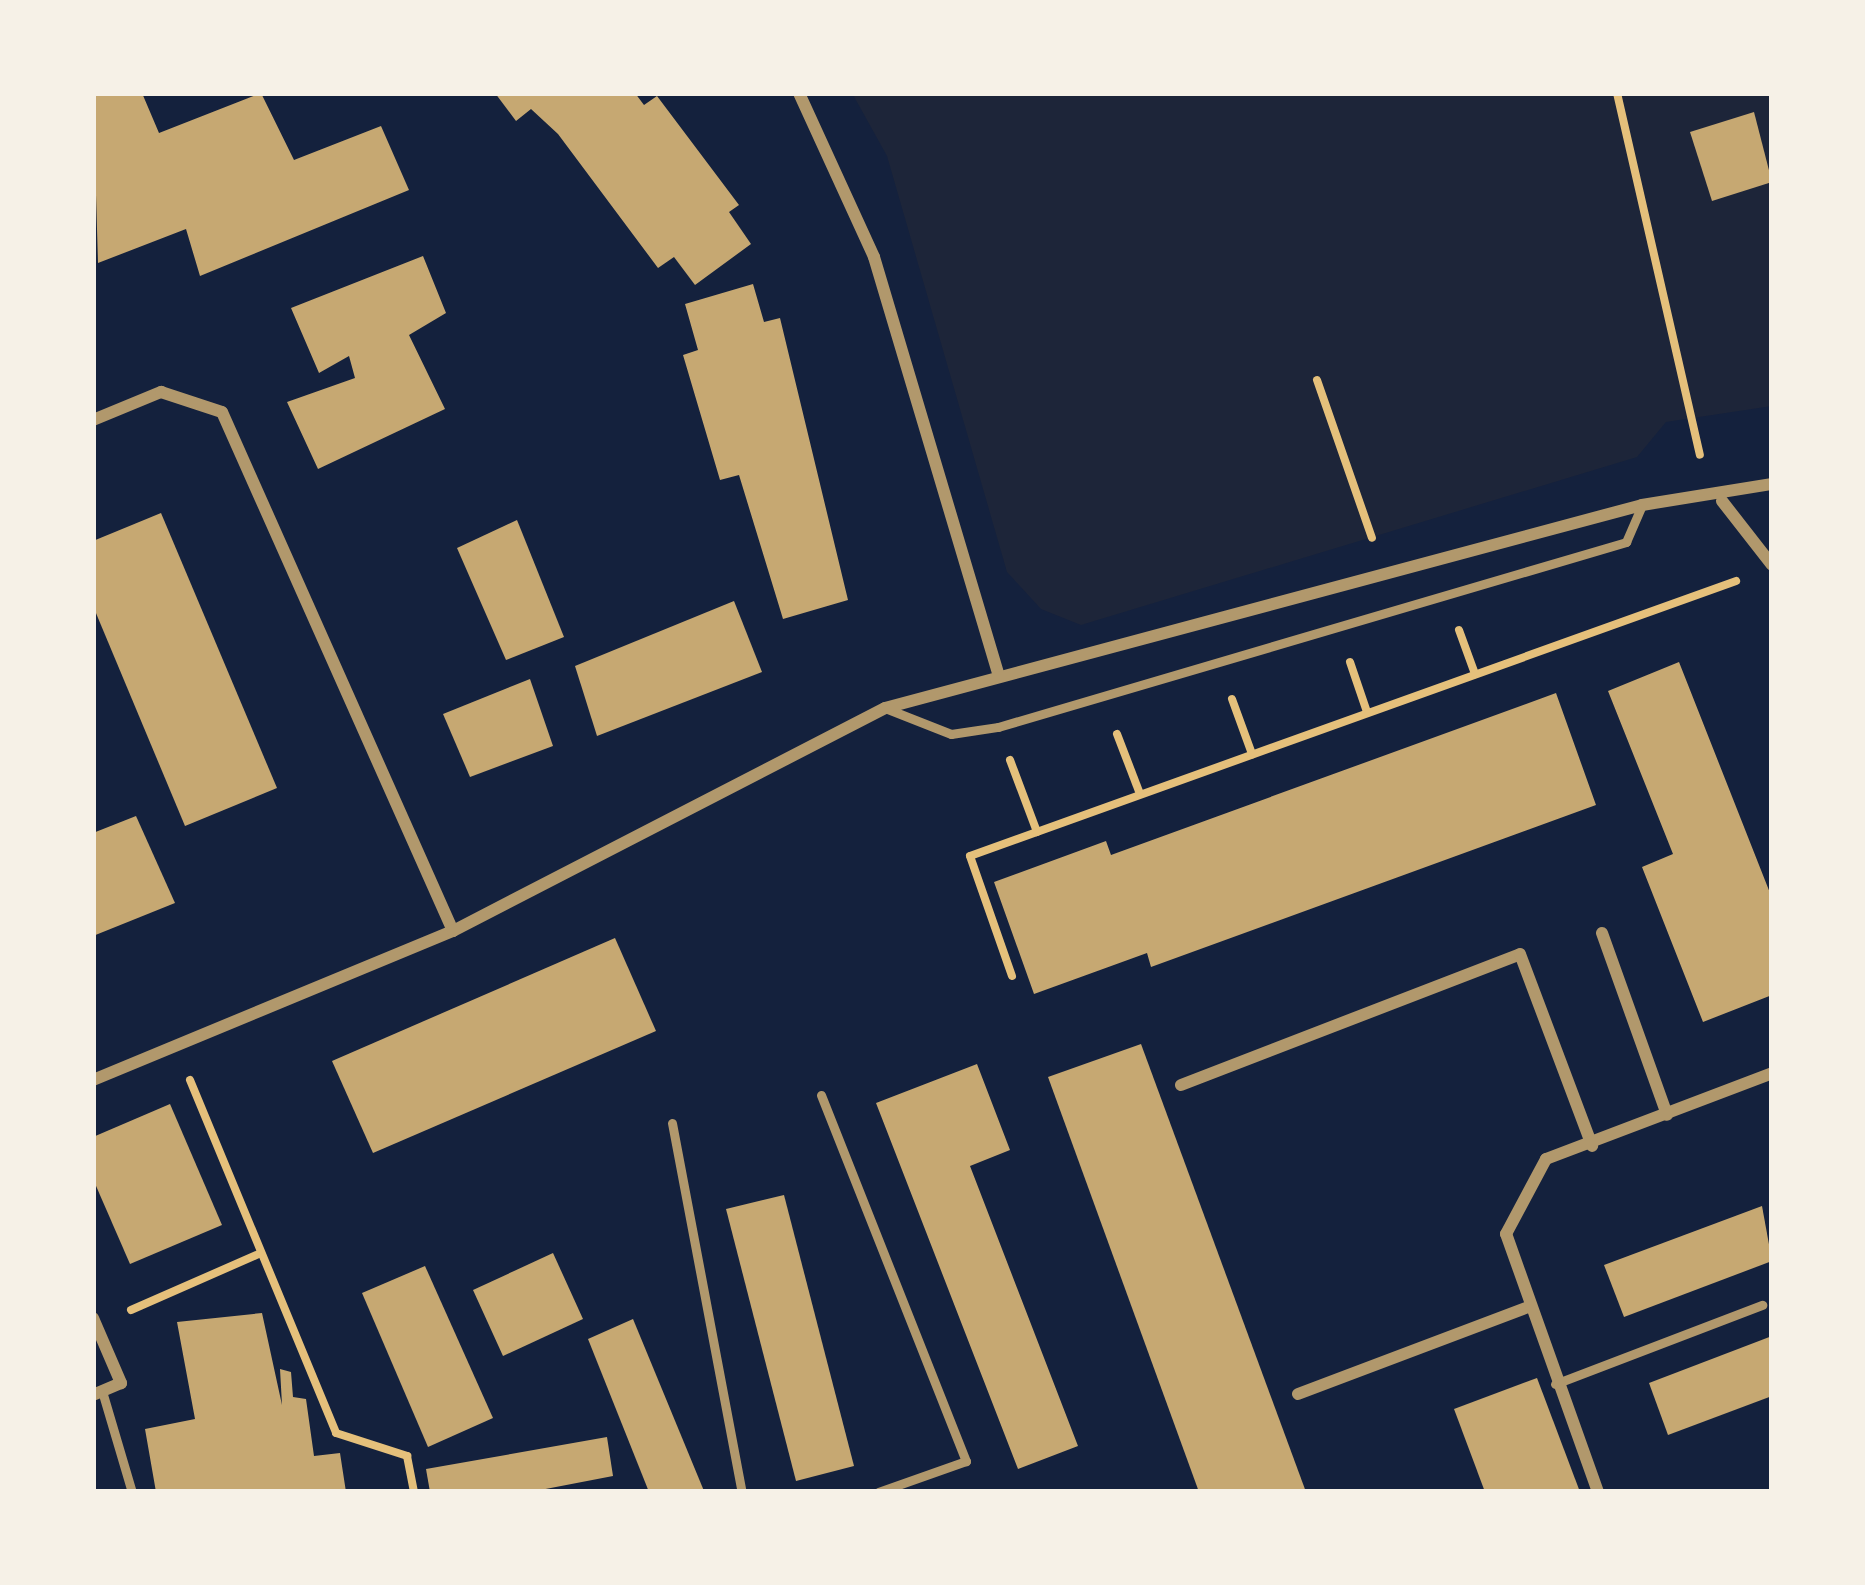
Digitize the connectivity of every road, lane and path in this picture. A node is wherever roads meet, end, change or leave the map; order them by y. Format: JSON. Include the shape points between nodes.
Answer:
{"nodes":[{"id":1,"x":800,"y":93,"type":"edge"},
{"id":2,"x":1617,"y":93,"type":"edge"},
{"id":3,"x":1318,"y":380,"type":"dead end"},
{"id":4,"x":93,"y":420,"type":"edge"},
{"id":5,"x":1772,"y":484,"type":"edge"},
{"id":6,"x":1707,"y":498,"type":"junction"},
{"id":7,"x":1722,"y":500,"type":"junction"},
{"id":8,"x":1642,"y":505,"type":"junction"},
{"id":9,"x":1772,"y":565,"type":"edge"},
{"id":10,"x":1384,"y":572,"type":"junction"},
{"id":11,"x":1753,"y":577,"type":"dead end"},
{"id":12,"x":1339,"y":628,"type":"junction"},
{"id":13,"x":1219,"y":663,"type":"junction"},
{"id":14,"x":998,"y":673,"type":"junction"},
{"id":15,"x":1103,"y":697,"type":"junction"},
{"id":16,"x":885,"y":708,"type":"junction"},
{"id":17,"x":1366,"y":712,"type":"junction"},
{"id":18,"x":998,"y":727,"type":"junction"},
{"id":19,"x":1252,"y":754,"type":"junction"},
{"id":20,"x":1140,"y":794,"type":"junction"},
{"id":21,"x":1037,"y":832,"type":"junction"},
{"id":22,"x":453,"y":931,"type":"junction"},
{"id":23,"x":1601,"y":933,"type":"dead end"},
{"id":24,"x":1012,"y":976,"type":"dead end"},
{"id":25,"x":176,"y":1046,"type":"junction"},
{"id":26,"x":1772,"y":1073,"type":"edge"},
{"id":27,"x":93,"y":1081,"type":"edge"},
{"id":28,"x":1181,"y":1085,"type":"dead end"},
{"id":29,"x":821,"y":1095,"type":"dead end"},
{"id":30,"x":1667,"y":1115,"type":"junction"},
{"id":31,"x":672,"y":1124,"type":"dead end"},
{"id":32,"x":1592,"y":1146,"type":"junction"},
{"id":33,"x":261,"y":1252,"type":"junction"},
{"id":34,"x":1762,"y":1305,"type":"dead end"},
{"id":35,"x":1526,"y":1308,"type":"junction"},
{"id":36,"x":94,"y":1322,"type":"edge"},
{"id":37,"x":1556,"y":1384,"type":"junction"},
{"id":38,"x":98,"y":1393,"type":"edge"},
{"id":39,"x":1298,"y":1394,"type":"dead end"},
{"id":40,"x":132,"y":1492,"type":"edge"},
{"id":41,"x":414,"y":1492,"type":"edge"},
{"id":42,"x":742,"y":1492,"type":"edge"},
{"id":43,"x":878,"y":1492,"type":"edge"},
{"id":44,"x":1598,"y":1492,"type":"edge"}],
"edges":[{"from":1,"to":14,"type":"street","via":[[874,257]]},
{"from":2,"to":6,"type":"path"},
{"from":3,"to":10,"type":"path"},
{"from":4,"to":22,"type":"street","via":[[161,392],[222,412]]},
{"from":5,"to":7,"type":"street"},
{"from":6,"to":7,"type":"street"},
{"from":6,"to":8,"type":"street"},
{"from":7,"to":9,"type":"street"},
{"from":8,"to":10,"type":"street"},
{"from":8,"to":12,"type":"lane","via":[[1626,542]]},
{"from":10,"to":14,"type":"street"},
{"from":11,"to":17,"type":"path"},
{"from":12,"to":13,"type":"lane"},
{"from":12,"to":17,"type":"path"},
{"from":13,"to":15,"type":"lane"},
{"from":13,"to":19,"type":"path"},
{"from":14,"to":16,"type":"street"},
{"from":15,"to":18,"type":"lane"},
{"from":15,"to":20,"type":"path"},
{"from":16,"to":18,"type":"lane","via":[[951,734]]},
{"from":16,"to":22,"type":"street"},
{"from":17,"to":19,"type":"path"},
{"from":18,"to":21,"type":"path"},
{"from":19,"to":20,"type":"path"},
{"from":20,"to":21,"type":"path"},
{"from":21,"to":24,"type":"path","via":[[970,856]]},
{"from":22,"to":25,"type":"street"},
{"from":23,"to":30,"type":"street"},
{"from":25,"to":27,"type":"street"},
{"from":25,"to":33,"type":"path"},
{"from":26,"to":30,"type":"street"},
{"from":28,"to":32,"type":"street","via":[[1520,954]]},
{"from":29,"to":43,"type":"lane","via":[[966,1461]]},
{"from":30,"to":32,"type":"street"},
{"from":31,"to":42,"type":"lane"},
{"from":32,"to":35,"type":"street","via":[[1546,1160],[1506,1234]]},
{"from":33,"to":36,"type":"path"},
{"from":33,"to":41,"type":"path","via":[[336,1433],[407,1456]]},
{"from":34,"to":37,"type":"lane"},
{"from":35,"to":37,"type":"street"},
{"from":35,"to":39,"type":"street"},
{"from":36,"to":38,"type":"street","via":[[121,1383]]},
{"from":37,"to":44,"type":"street"},
{"from":38,"to":40,"type":"lane"}]}
